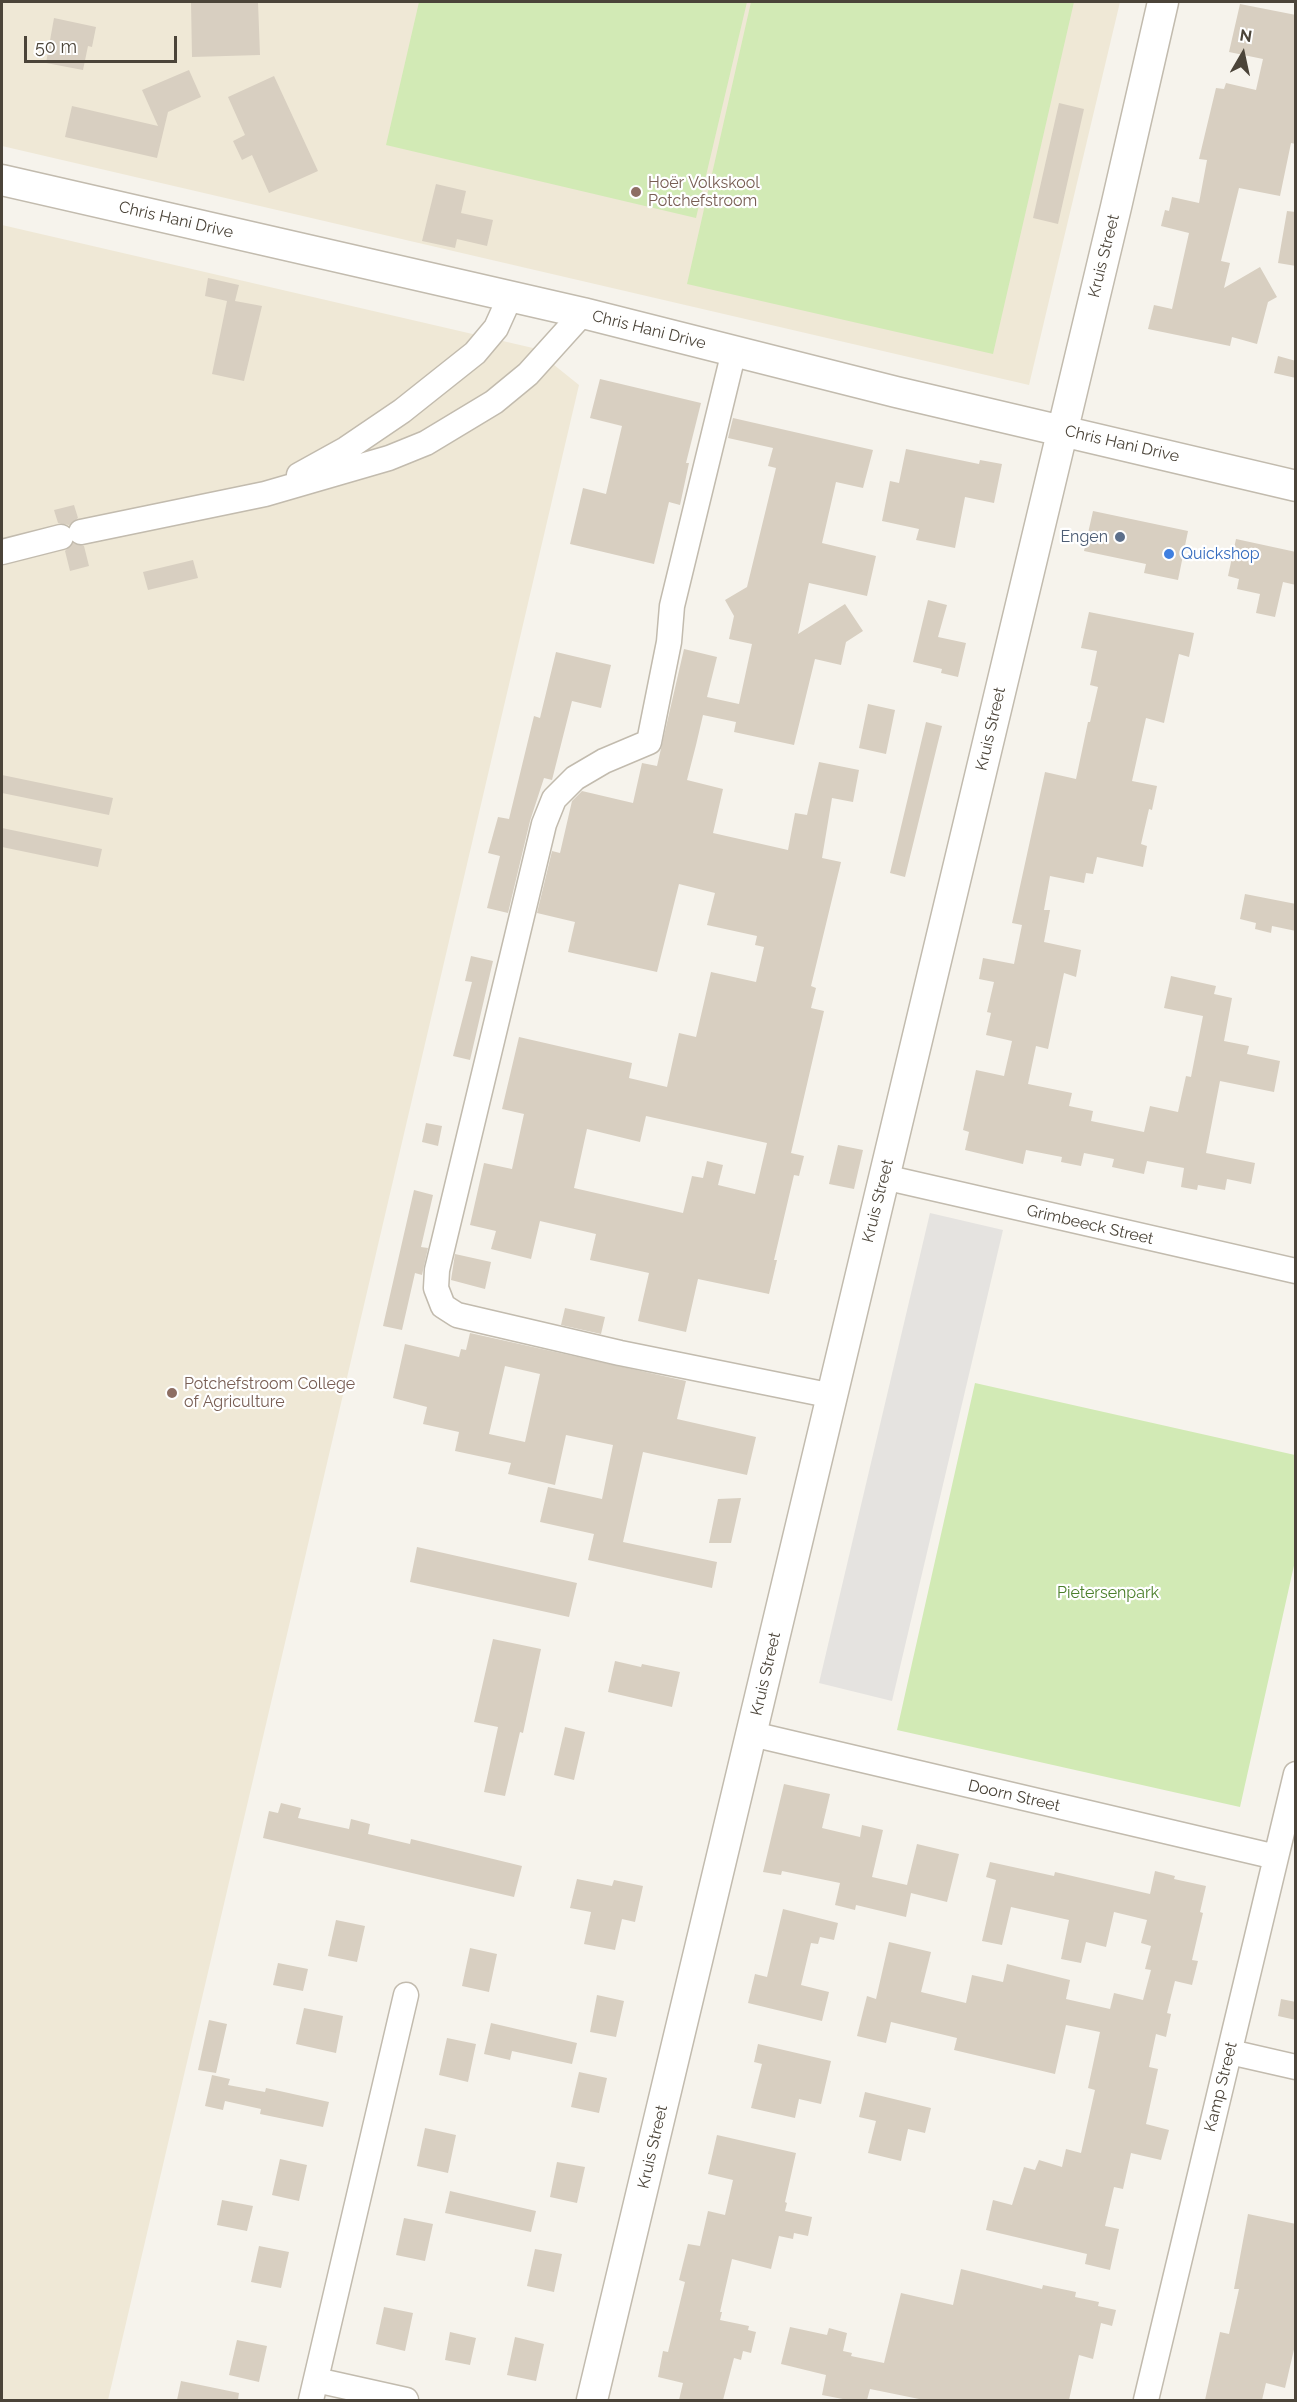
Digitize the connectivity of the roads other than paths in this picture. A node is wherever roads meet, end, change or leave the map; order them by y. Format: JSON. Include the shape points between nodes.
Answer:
{"nodes":[{"id":1,"x":1163,"y":2,"type":"edge"},
{"id":2,"x":2,"y":180,"type":"edge"},
{"id":3,"x":510,"y":297,"type":"junction"},
{"id":4,"x":583,"y":313,"type":"junction"},
{"id":5,"x":734,"y":351,"type":"junction"},
{"id":6,"x":1062,"y":430,"type":"junction"},
{"id":7,"x":1296,"y":486,"type":"edge"},
{"id":8,"x":265,"y":494,"type":"junction"},
{"id":9,"x":2,"y":552,"type":"edge"},
{"id":10,"x":884,"y":1177,"type":"junction"},
{"id":11,"x":1296,"y":1271,"type":"edge"},
{"id":12,"x":833,"y":1396,"type":"junction"},
{"id":13,"x":752,"y":1734,"type":"junction"},
{"id":14,"x":1296,"y":1774,"type":"edge"},
{"id":15,"x":1276,"y":1857,"type":"junction"},
{"id":16,"x":406,"y":1995,"type":"dead end"},
{"id":17,"x":1230,"y":2052,"type":"junction"},
{"id":18,"x":1296,"y":2067,"type":"edge"},
{"id":19,"x":313,"y":2390,"type":"edge"},
{"id":20,"x":406,"y":2400,"type":"edge"},
{"id":21,"x":592,"y":2400,"type":"edge"},
{"id":22,"x":1146,"y":2400,"type":"edge"}],
"edges":[{"from":1,"to":6,"type":"street","name":"Kruis Street"},
{"from":2,"to":3,"type":"street","name":"Chris Hani Drive"},
{"from":3,"to":4,"type":"street","name":"Chris Hani Drive"},
{"from":3,"to":8,"type":"street","via":[[496,328],[444,380],[346,450]]},
{"from":4,"to":5,"type":"street","name":"Chris Hani Drive"},
{"from":4,"to":8,"type":"street","via":[[528,374],[494,402],[426,443],[389,458]]},
{"from":5,"to":6,"type":"street","name":"Chris Hani Drive"},
{"from":5,"to":12,"type":"street","via":[[672,606],[669,642],[649,742],[576,778],[554,799],[544,824],[437,1270],[436,1288],[443,1306],[457,1315]]},
{"from":6,"to":7,"type":"street","name":"Chris Hani Drive"},
{"from":6,"to":10,"type":"street","name":"Kruis Street"},
{"from":8,"to":9,"type":"street"},
{"from":10,"to":11,"type":"street","name":"Grimbeeck Street"},
{"from":10,"to":12,"type":"street","name":"Kruis Street"},
{"from":12,"to":13,"type":"street","name":"Kruis Street"},
{"from":13,"to":15,"type":"street","name":"Doorn Street"},
{"from":13,"to":21,"type":"street","name":"Kruis Street"},
{"from":14,"to":15,"type":"street","name":"Kamp Street"},
{"from":15,"to":17,"type":"street","name":"Kamp Street"},
{"from":16,"to":19,"type":"street"},
{"from":17,"to":18,"type":"street"},
{"from":17,"to":22,"type":"street","name":"Kamp Street"},
{"from":19,"to":20,"type":"street"}]}
